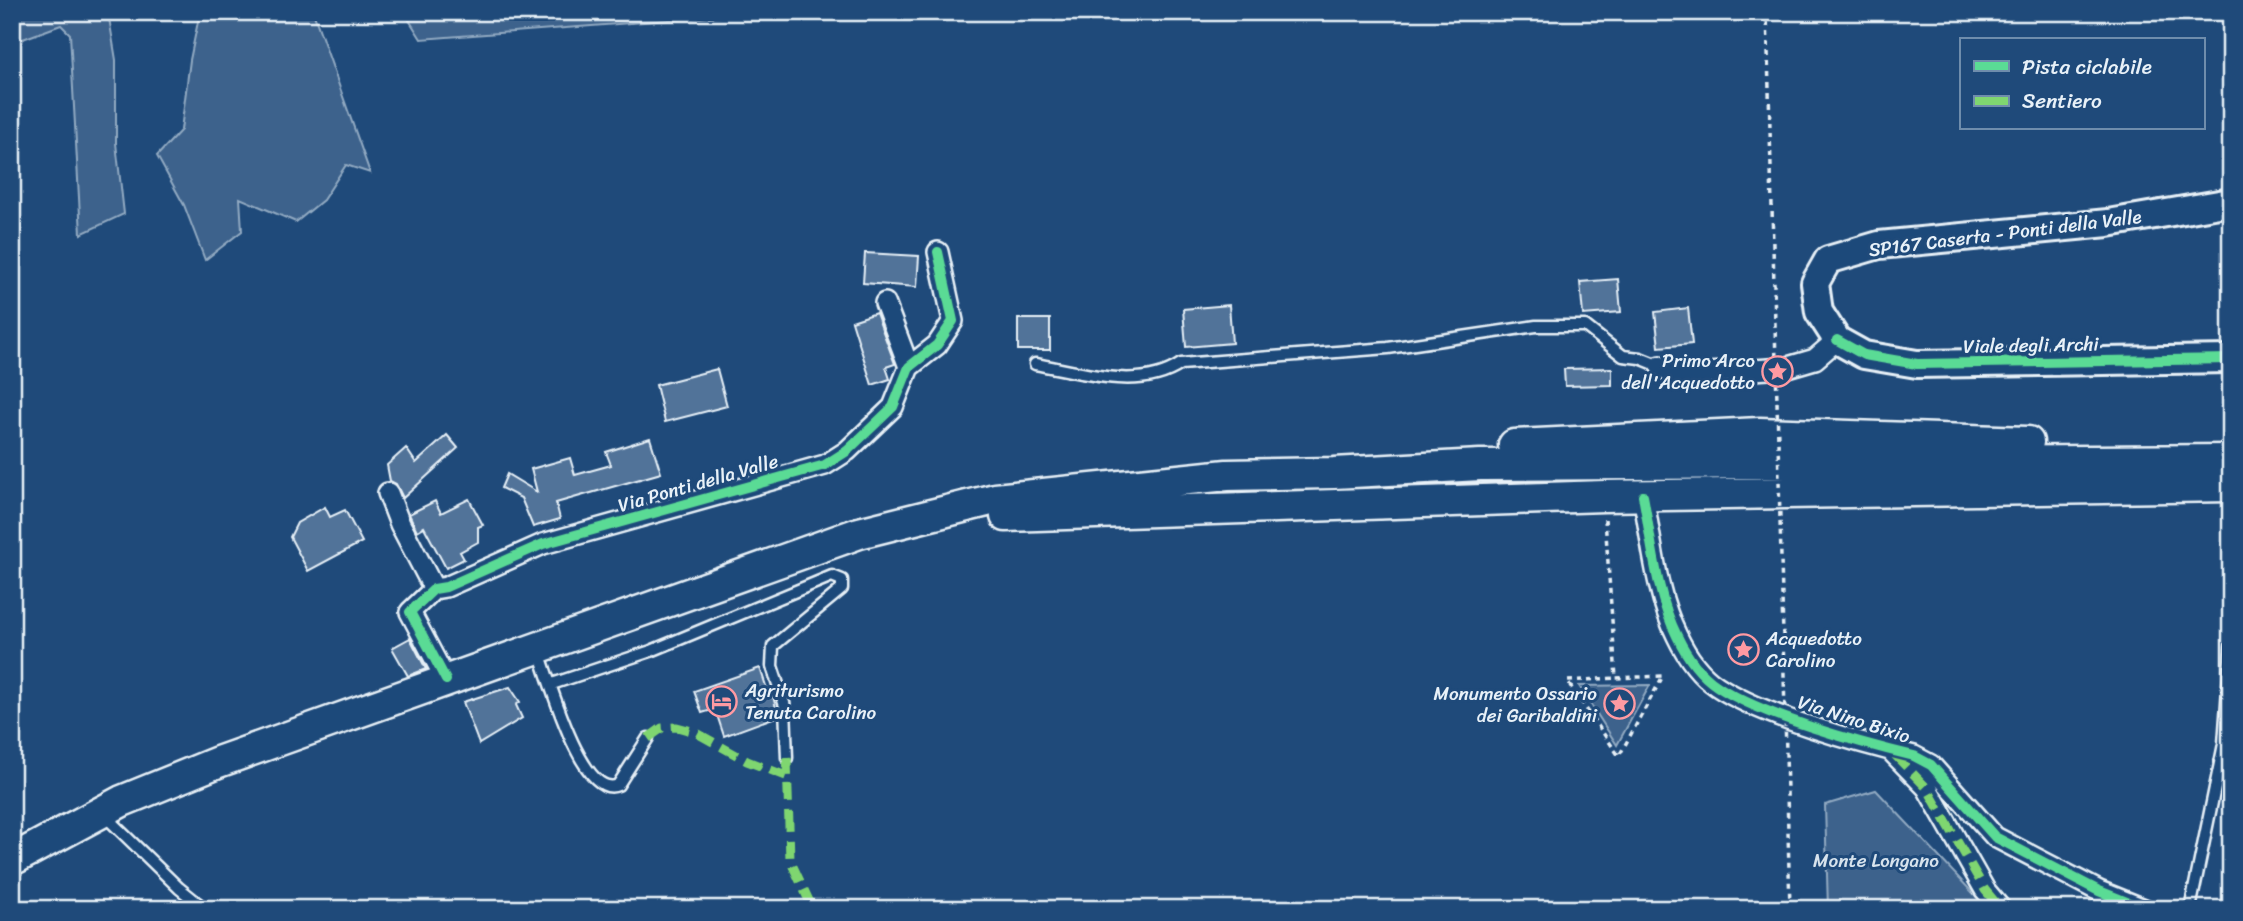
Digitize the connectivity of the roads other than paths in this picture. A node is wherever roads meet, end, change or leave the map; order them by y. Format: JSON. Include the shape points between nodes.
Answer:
{"nodes":[{"id":1,"x":2231,"y":202,"type":"edge"},
{"id":2,"x":938,"y":253,"type":"dead end"},
{"id":3,"x":885,"y":303,"type":"dead end"},
{"id":4,"x":1837,"y":340,"type":"junction"},
{"id":5,"x":2231,"y":359,"type":"edge"},
{"id":6,"x":1035,"y":363,"type":"dead end"},
{"id":7,"x":1660,"y":366,"type":"joint"},
{"id":8,"x":909,"y":367,"type":"junction"},
{"id":9,"x":2231,"y":453,"type":"edge"},
{"id":10,"x":2231,"y":460,"type":"edge"},
{"id":11,"x":1227,"y":475,"type":"junction"},
{"id":12,"x":2231,"y":486,"type":"edge"},
{"id":13,"x":387,"y":493,"type":"dead end"},
{"id":14,"x":1643,"y":496,"type":"junction"},
{"id":15,"x":918,"y":520,"type":"junction"},
{"id":16,"x":434,"y":589,"type":"junction"},
{"id":17,"x":2231,"y":646,"type":"edge"},
{"id":18,"x":537,"y":648,"type":"junction"},
{"id":19,"x":446,"y":681,"type":"junction"},
{"id":20,"x":552,"y":684,"type":"junction"},
{"id":21,"x":648,"y":738,"type":"dead end"},
{"id":22,"x":1890,"y":750,"type":"junction"},
{"id":23,"x":787,"y":758,"type":"dead end"},
{"id":24,"x":101,"y":812,"type":"junction"},
{"id":25,"x":12,"y":860,"type":"edge"},
{"id":26,"x":205,"y":909,"type":"edge"},
{"id":27,"x":2001,"y":909,"type":"edge"},
{"id":28,"x":2144,"y":909,"type":"edge"},
{"id":29,"x":2190,"y":909,"type":"edge"}],
"edges":[{"from":1,"to":4,"type":"main road","name":"SP167 Caserta - Ponti della Valle","via":[[2108,223],[1879,245],[1838,255],[1823,265],[1815,293],[1824,323]]},
{"from":2,"to":8,"type":"street","via":[[953,321],[937,345]]},
{"from":3,"to":8,"type":"street"},
{"from":4,"to":5,"type":"main road","name":"Viale degli Archi","via":[[1864,355],[1917,364]]},
{"from":4,"to":7,"type":"street","via":[[1815,359],[1784,368],[1676,376]]},
{"from":6,"to":7,"type":"lane","via":[[1105,378],[1164,375],[1181,364],[1388,348],[1536,326],[1585,326],[1623,356]]},
{"from":8,"to":16,"type":"street","name":"Via Ponti della Valle","via":[[893,407],[847,452],[825,465],[543,544]]},
{"from":9,"to":11,"type":"main road","via":[[1760,433],[1458,448]]},
{"from":10,"to":11,"type":"main road","via":[[1480,465]]},
{"from":11,"to":15,"type":"main road","via":[[995,499]]},
{"from":12,"to":14,"type":"main road"},
{"from":13,"to":16,"type":"street"},
{"from":14,"to":15,"type":"main road"},
{"from":14,"to":22,"type":"street","name":"Via Nino Bixio","via":[[1668,615],[1685,652],[1707,678],[1738,697],[1799,721]]},
{"from":15,"to":18,"type":"main road","via":[[859,533]]},
{"from":16,"to":19,"type":"street","name":"Via Ponti della Valle","via":[[410,612]]},
{"from":17,"to":29,"type":"lane","via":[[2224,744]]},
{"from":18,"to":19,"type":"main road"},
{"from":18,"to":20,"type":"lane"},
{"from":19,"to":24,"type":"main road","via":[[218,762]]},
{"from":20,"to":21,"type":"lane","via":[[576,751],[602,787],[618,785]]},
{"from":20,"to":23,"type":"lane","via":[[651,651],[832,576],[842,580],[842,589],[773,646],[770,655],[785,706]]},
{"from":22,"to":27,"type":"street","via":[[1927,788],[1985,890]]},
{"from":22,"to":28,"type":"street","name":"Via Nino Bixio","via":[[1931,765],[1995,837]]},
{"from":24,"to":25,"type":"main road"},
{"from":24,"to":26,"type":"lane"}]}
